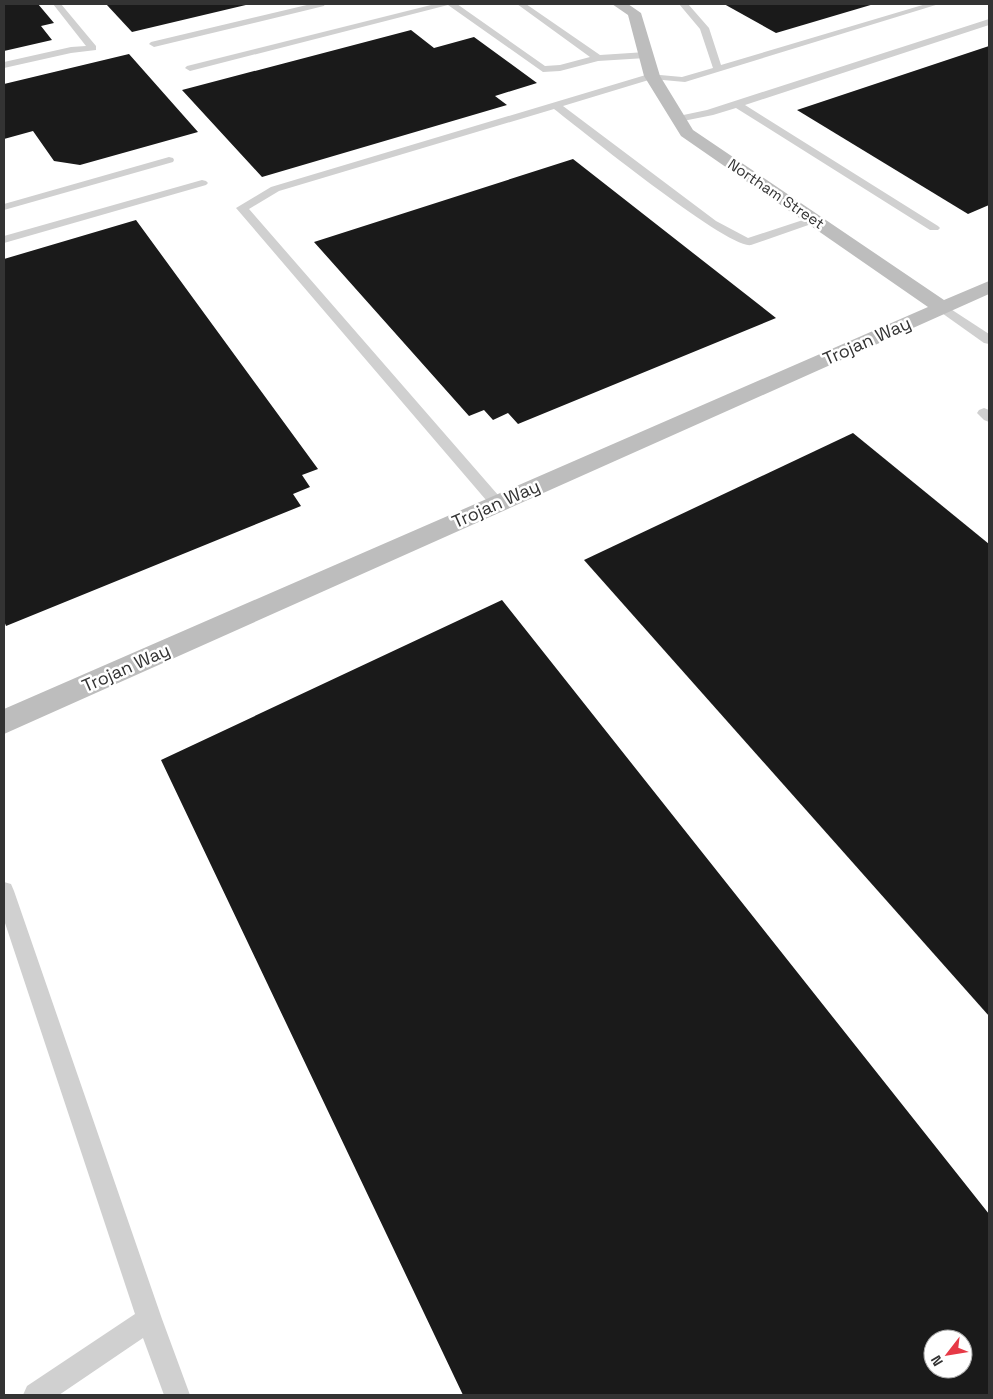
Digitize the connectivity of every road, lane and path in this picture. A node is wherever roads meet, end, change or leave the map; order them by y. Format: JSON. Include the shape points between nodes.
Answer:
{"nodes":[{"id":1,"x":57,"y":4,"type":"edge"},
{"id":2,"x":320,"y":4,"type":"edge"},
{"id":3,"x":445,"y":4,"type":"edge"},
{"id":4,"x":452,"y":4,"type":"edge"},
{"id":5,"x":521,"y":4,"type":"edge"},
{"id":6,"x":619,"y":4,"type":"edge"},
{"id":7,"x":683,"y":4,"type":"edge"},
{"id":8,"x":935,"y":4,"type":"edge"},
{"id":9,"x":989,"y":22,"type":"edge"},
{"id":10,"x":154,"y":44,"type":"dead end"},
{"id":11,"x":646,"y":56,"type":"junction"},
{"id":12,"x":598,"y":58,"type":"junction"},
{"id":13,"x":4,"y":65,"type":"edge"},
{"id":14,"x":190,"y":68,"type":"dead end"},
{"id":15,"x":718,"y":69,"type":"junction"},
{"id":16,"x":652,"y":76,"type":"junction"},
{"id":17,"x":736,"y":104,"type":"junction"},
{"id":18,"x":555,"y":105,"type":"junction"},
{"id":19,"x":678,"y":119,"type":"junction"},
{"id":20,"x":169,"y":160,"type":"dead end"},
{"id":21,"x":202,"y":183,"type":"dead end"},
{"id":22,"x":4,"y":207,"type":"edge"},
{"id":23,"x":813,"y":220,"type":"junction"},
{"id":24,"x":934,"y":228,"type":"dead end"},
{"id":25,"x":4,"y":240,"type":"edge"},
{"id":26,"x":989,"y":287,"type":"edge"},
{"id":27,"x":943,"y":308,"type":"junction"},
{"id":28,"x":989,"y":340,"type":"edge"},
{"id":29,"x":498,"y":503,"type":"junction"},
{"id":30,"x":4,"y":722,"type":"edge"},
{"id":31,"x":4,"y":891,"type":"edge"},
{"id":32,"x":149,"y":1319,"type":"junction"},
{"id":33,"x":36,"y":1395,"type":"edge"},
{"id":34,"x":177,"y":1395,"type":"edge"}],
"edges":[{"from":1,"to":13,"type":"lane","via":[[93,48]]},
{"from":2,"to":10,"type":"lane"},
{"from":3,"to":14,"type":"lane"},
{"from":4,"to":12,"type":"lane","via":[[543,69]]},
{"from":5,"to":12,"type":"lane"},
{"from":6,"to":11,"type":"street","name":"Northam Street","via":[[634,13]]},
{"from":7,"to":15,"type":"lane","via":[[704,28]]},
{"from":8,"to":15,"type":"lane"},
{"from":9,"to":17,"type":"lane"},
{"from":11,"to":12,"type":"lane"},
{"from":11,"to":16,"type":"street","name":"Northam Street"},
{"from":15,"to":16,"type":"lane","via":[[682,80]]},
{"from":16,"to":18,"type":"lane"},
{"from":16,"to":19,"type":"street","name":"Northam Street"},
{"from":17,"to":19,"type":"lane"},
{"from":17,"to":24,"type":"lane"},
{"from":18,"to":23,"type":"lane","via":[[712,223],[747,242]]},
{"from":18,"to":29,"type":"lane","via":[[275,189],[242,208]]},
{"from":19,"to":23,"type":"street","name":"Northam Street","via":[[687,133]]},
{"from":20,"to":22,"type":"lane"},
{"from":21,"to":25,"type":"lane"},
{"from":23,"to":27,"type":"street","name":"Northam Street"},
{"from":26,"to":27,"type":"street","name":"Trojan Way"},
{"from":27,"to":28,"type":"lane","name":"Northam Street"},
{"from":27,"to":29,"type":"street","name":"Trojan Way"},
{"from":29,"to":30,"type":"street","name":"Trojan Way"},
{"from":31,"to":32,"type":"lane"},
{"from":32,"to":33,"type":"lane"},
{"from":32,"to":34,"type":"lane"}]}
